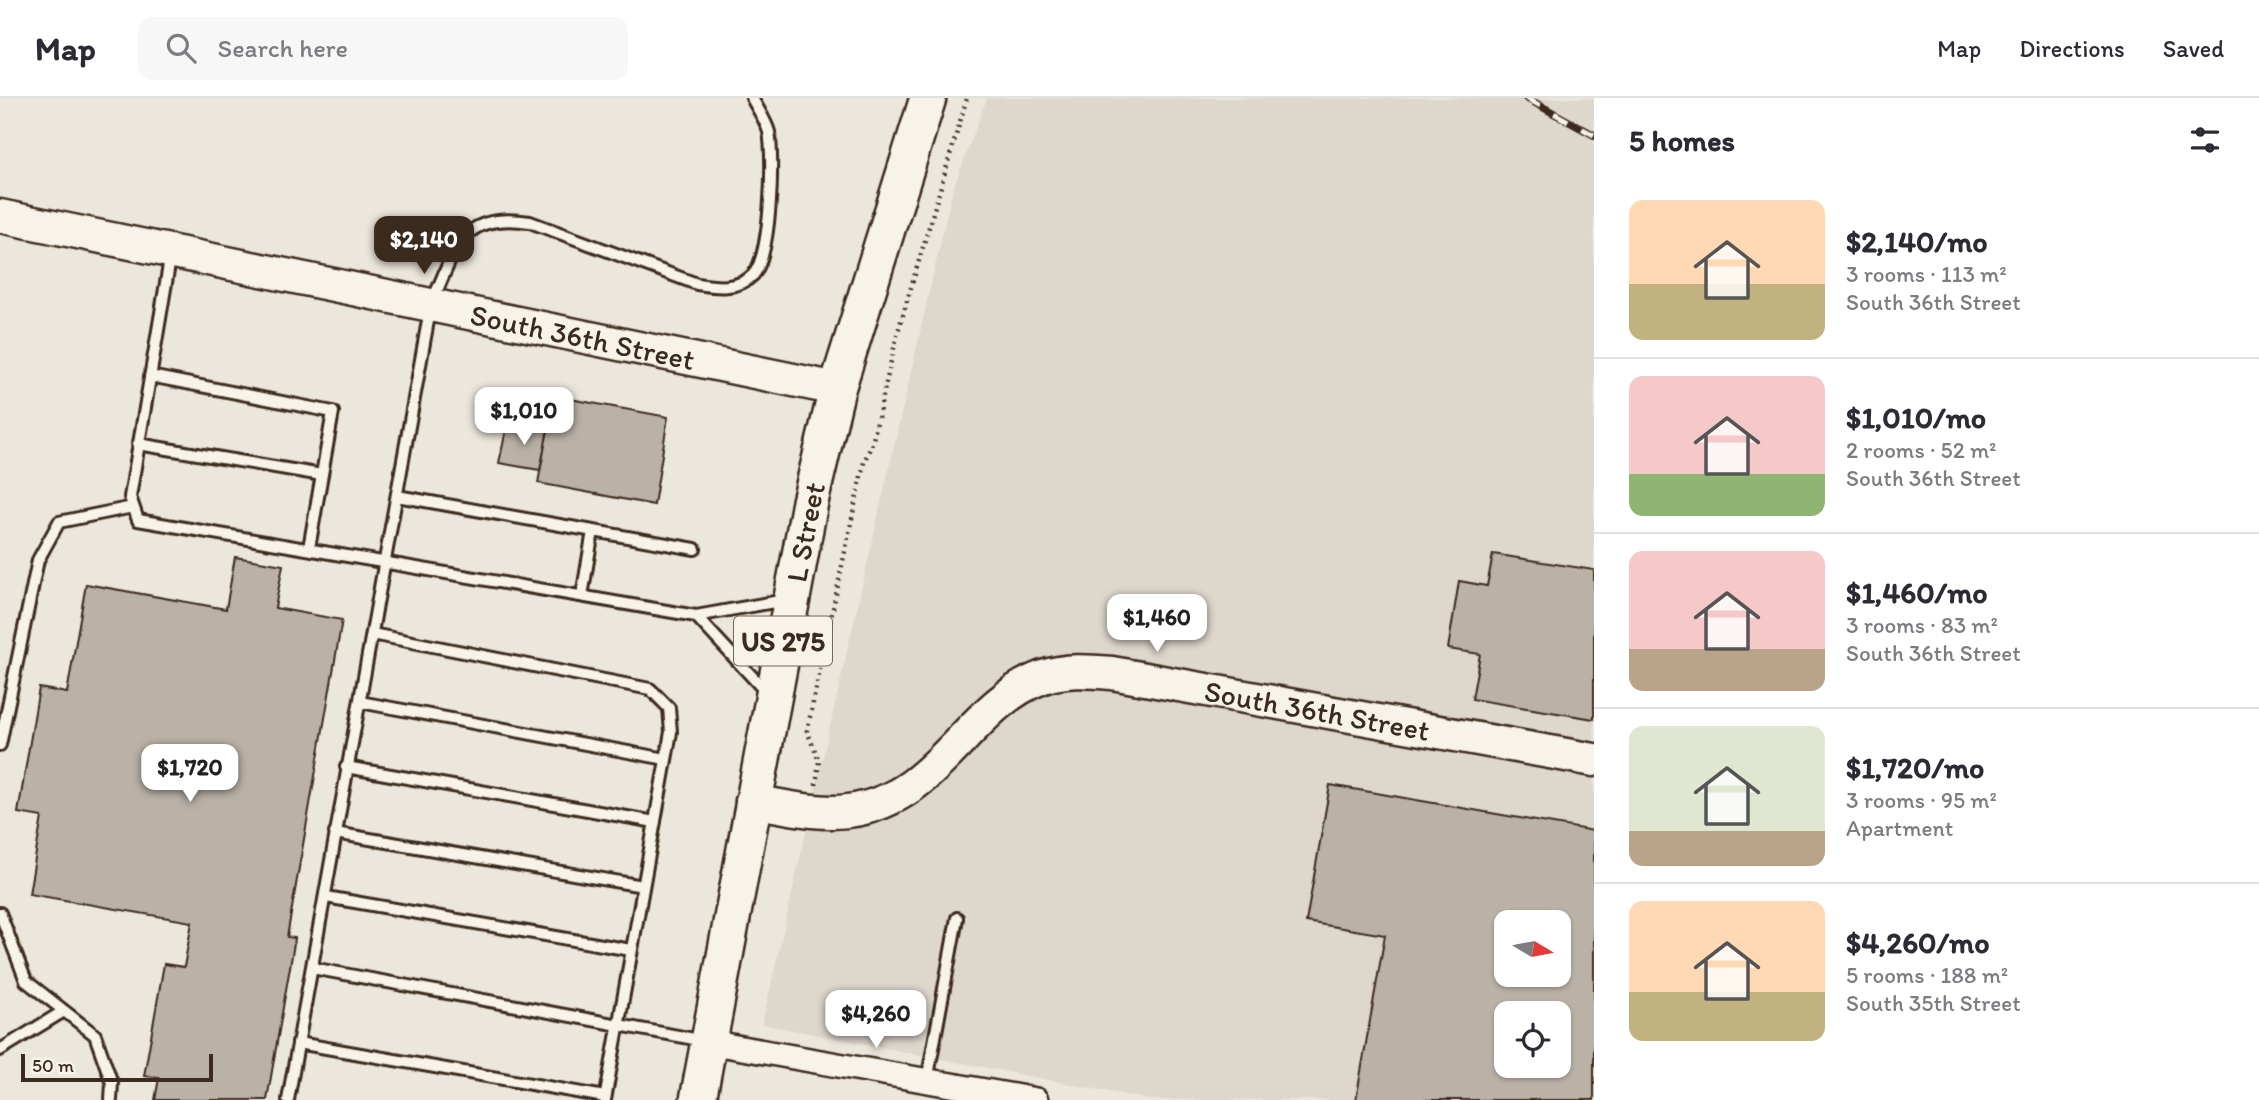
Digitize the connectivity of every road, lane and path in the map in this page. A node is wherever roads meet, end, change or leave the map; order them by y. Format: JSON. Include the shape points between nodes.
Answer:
{"nodes":[{"id":1,"x":752,"y":98,"type":"edge"},
{"id":2,"x":928,"y":98,"type":"edge"},
{"id":3,"x":967,"y":98,"type":"edge"},
{"id":4,"x":0,"y":216,"type":"edge"},
{"id":5,"x":171,"y":250,"type":"junction"},
{"id":6,"x":431,"y":304,"type":"junction"},
{"id":7,"x":150,"y":376,"type":"junction"},
{"id":8,"x":837,"y":389,"type":"junction"},
{"id":9,"x":138,"y":444,"type":"junction"},
{"id":10,"x":322,"y":475,"type":"junction"},
{"id":11,"x":397,"y":496,"type":"junction"},
{"id":12,"x":133,"y":507,"type":"junction"},
{"id":13,"x":593,"y":531,"type":"junction"},
{"id":14,"x":309,"y":548,"type":"junction"},
{"id":15,"x":695,"y":549,"type":"dead end"},
{"id":16,"x":385,"y":560,"type":"junction"},
{"id":17,"x":582,"y":596,"type":"junction"},
{"id":18,"x":791,"y":599,"type":"junction"},
{"id":19,"x":696,"y":616,"type":"junction"},
{"id":20,"x":372,"y":634,"type":"junction"},
{"id":21,"x":772,"y":699,"type":"junction"},
{"id":22,"x":360,"y":702,"type":"junction"},
{"id":23,"x":0,"y":745,"type":"edge"},
{"id":24,"x":666,"y":759,"type":"junction"},
{"id":25,"x":1594,"y":761,"type":"edge"},
{"id":26,"x":346,"y":767,"type":"junction"},
{"id":27,"x":752,"y":801,"type":"junction"},
{"id":28,"x":813,"y":811,"type":"junction"},
{"id":29,"x":654,"y":822,"type":"junction"},
{"id":30,"x":335,"y":833,"type":"junction"},
{"id":31,"x":643,"y":886,"type":"junction"},
{"id":32,"x":326,"y":897,"type":"junction"},
{"id":33,"x":0,"y":913,"type":"edge"},
{"id":34,"x":957,"y":918,"type":"dead end"},
{"id":35,"x":631,"y":950,"type":"junction"},
{"id":36,"x":312,"y":968,"type":"junction"},
{"id":37,"x":64,"y":1011,"type":"junction"},
{"id":38,"x":618,"y":1025,"type":"junction"},
{"id":39,"x":708,"y":1042,"type":"junction"},
{"id":40,"x":298,"y":1043,"type":"junction"},
{"id":41,"x":0,"y":1050,"type":"edge"},
{"id":42,"x":927,"y":1081,"type":"junction"},
{"id":43,"x":605,"y":1099,"type":"edge"},
{"id":44,"x":111,"y":1100,"type":"edge"},
{"id":45,"x":288,"y":1100,"type":"edge"},
{"id":46,"x":698,"y":1100,"type":"edge"},
{"id":47,"x":1035,"y":1100,"type":"edge"}],
"edges":[{"from":1,"to":6,"type":"lane","via":[[769,131],[770,218],[762,262],[739,284],[721,288],[697,284],[530,222],[505,218],[484,221],[461,239]]},
{"from":2,"to":8,"type":"main road","name":"L Street","number":"US 275"},
{"from":3,"to":28,"type":"path","via":[[897,335],[820,661],[807,731],[819,761]]},
{"from":4,"to":5,"type":"street","name":"South 36th Street"},
{"from":5,"to":6,"type":"street","name":"South 36th Street"},
{"from":5,"to":7,"type":"lane"},
{"from":6,"to":8,"type":"street","name":"South 36th Street"},
{"from":6,"to":11,"type":"lane"},
{"from":7,"to":9,"type":"lane"},
{"from":7,"to":10,"type":"lane","via":[[333,412]]},
{"from":8,"to":18,"type":"main road","name":"L Street","number":"US 275"},
{"from":9,"to":10,"type":"lane"},
{"from":9,"to":12,"type":"lane","via":[[130,497]]},
{"from":10,"to":14,"type":"lane"},
{"from":11,"to":13,"type":"lane"},
{"from":11,"to":16,"type":"lane"},
{"from":12,"to":14,"type":"lane","via":[[138,520]]},
{"from":12,"to":23,"type":"lane","via":[[59,522],[38,560]]},
{"from":13,"to":15,"type":"lane"},
{"from":13,"to":17,"type":"lane"},
{"from":14,"to":16,"type":"lane"},
{"from":16,"to":17,"type":"lane"},
{"from":16,"to":20,"type":"lane"},
{"from":17,"to":19,"type":"lane"},
{"from":18,"to":19,"type":"lane"},
{"from":18,"to":21,"type":"main road","name":"L Street","number":"US 275"},
{"from":19,"to":21,"type":"lane"},
{"from":20,"to":22,"type":"lane"},
{"from":20,"to":24,"type":"lane","via":[[650,689],[669,708]]},
{"from":21,"to":27,"type":"main road","name":"L Street","number":"US 275"},
{"from":22,"to":24,"type":"lane"},
{"from":22,"to":26,"type":"lane"},
{"from":24,"to":29,"type":"lane"},
{"from":25,"to":28,"type":"street","name":"South 36th Street","via":[[1079,670],[1043,677],[1011,694],[910,789],[876,805]]},
{"from":26,"to":29,"type":"lane"},
{"from":26,"to":30,"type":"lane"},
{"from":27,"to":28,"type":"street","name":"South 36th Street"},
{"from":27,"to":39,"type":"main road","name":"L Street","number":"US 275"},
{"from":29,"to":31,"type":"lane"},
{"from":30,"to":31,"type":"lane"},
{"from":30,"to":32,"type":"lane"},
{"from":31,"to":35,"type":"lane"},
{"from":32,"to":35,"type":"lane"},
{"from":32,"to":36,"type":"lane"},
{"from":33,"to":37,"type":"lane","via":[[26,981]]},
{"from":34,"to":42,"type":"lane"},
{"from":35,"to":38,"type":"lane"},
{"from":36,"to":38,"type":"lane"},
{"from":36,"to":40,"type":"lane"},
{"from":37,"to":41,"type":"lane"},
{"from":37,"to":44,"type":"lane","via":[[94,1035],[112,1083]]},
{"from":38,"to":39,"type":"lane"},
{"from":38,"to":43,"type":"lane"},
{"from":39,"to":42,"type":"street"},
{"from":39,"to":46,"type":"main road","name":"L Street","number":"US 275"},
{"from":40,"to":43,"type":"lane"},
{"from":40,"to":45,"type":"lane"},
{"from":42,"to":47,"type":"street"}]}
